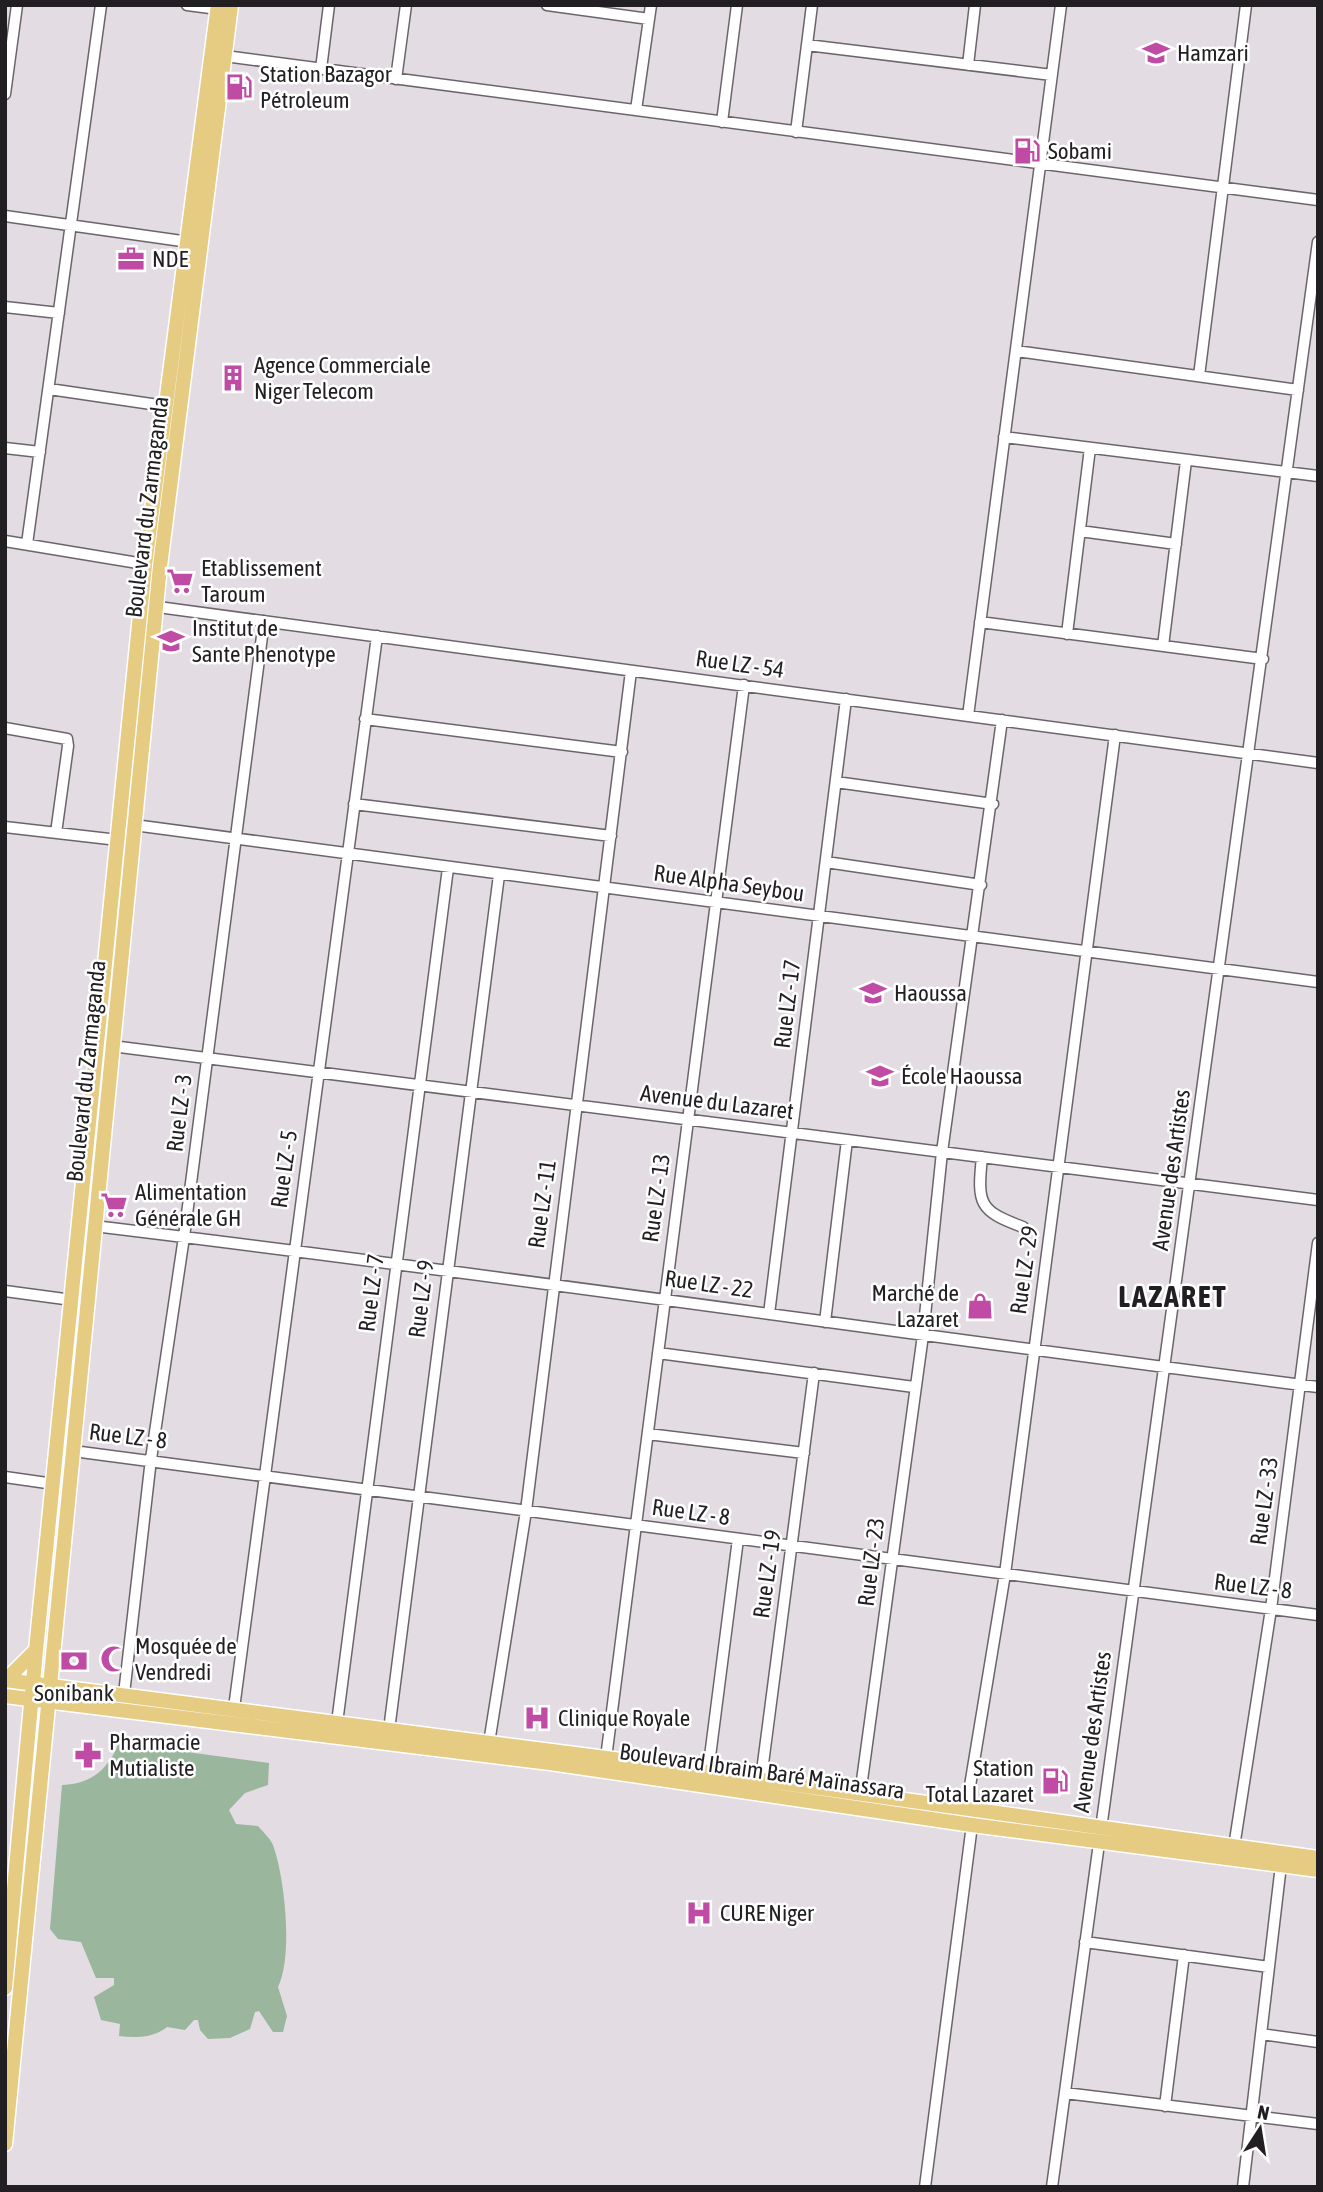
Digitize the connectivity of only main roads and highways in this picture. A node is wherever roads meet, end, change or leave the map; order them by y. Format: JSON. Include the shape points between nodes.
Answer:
{"nodes":[{"id":1,"x":222,"y":7,"type":"edge"},
{"id":2,"x":215,"y":86,"type":"junction"},
{"id":3,"x":36,"y":1650,"type":"junction"},
{"id":4,"x":6,"y":1680,"type":"edge"},
{"id":5,"x":33,"y":1684,"type":"junction"},
{"id":6,"x":51,"y":1685,"type":"junction"},
{"id":7,"x":5,"y":1697,"type":"edge"},
{"id":8,"x":32,"y":1699,"type":"junction"},
{"id":9,"x":49,"y":1701,"type":"junction"},
{"id":10,"x":30,"y":1720,"type":"junction"},
{"id":11,"x":1099,"y":1835,"type":"junction"},
{"id":12,"x":1318,"y":1858,"type":"edge"},
{"id":13,"x":1318,"y":1870,"type":"edge"},
{"id":14,"x":6,"y":1965,"type":"edge"},
{"id":15,"x":5,"y":1988,"type":"edge"},
{"id":16,"x":10,"y":2051,"type":"edge"},
{"id":17,"x":5,"y":2144,"type":"edge"}],
"edges":[{"from":1,"to":2,"type":"main road","name":"Boulevard du Zarmaganda"},
{"from":1,"to":2,"type":"main road","name":"Boulevard du Zarmaganda","via":[[225,56]]},
{"from":2,"to":3,"type":"main road","name":"Boulevard du Zarmaganda","via":[[145,565]]},
{"from":2,"to":6,"type":"main road","name":"Boulevard du Zarmaganda","via":[[160,566]]},
{"from":3,"to":4,"type":"main road"},
{"from":3,"to":5,"type":"main road","name":"Boulevard du Zarmaganda"},
{"from":4,"to":5,"type":"main road","name":"Boulevard Ibraim Baré Maïnassara"},
{"from":5,"to":6,"type":"main road","name":"Boulevard Ibraim Baré Maïnassara"},
{"from":5,"to":8,"type":"main road","name":"Boulevard du Zarmaganda"},
{"from":6,"to":9,"type":"main road","name":"Boulevard du Zarmaganda"},
{"from":6,"to":11,"type":"main road","name":"Boulevard Ibraim Baré Maïnassara","via":[[761,1779]]},
{"from":7,"to":8,"type":"main road","name":"Boulevard Ibraim Baré Maïnassara"},
{"from":7,"to":10,"type":"main road","via":[[20,1705]]},
{"from":8,"to":9,"type":"main road","name":"Boulevard Ibraim Baré Maïnassara"},
{"from":8,"to":10,"type":"main road","name":"Boulevard du Zarmaganda"},
{"from":9,"to":11,"type":"main road","name":"Boulevard Ibraim Baré Maïnassara","via":[[563,1765],[972,1825]]},
{"from":9,"to":16,"type":"main road","name":"Boulevard du Zarmaganda"},
{"from":10,"to":14,"type":"main road","name":"Boulevard du Zarmaganda"},
{"from":11,"to":12,"type":"main road","name":"Boulevard Ibraim Baré Maïnassara"},
{"from":11,"to":13,"type":"main road","name":"Boulevard Ibraim Baré Maïnassara"},
{"from":14,"to":15,"type":"main road","name":"Boulevard du Zarmaganda"},
{"from":16,"to":17,"type":"main road","name":"Boulevard du Zarmaganda"}]}
